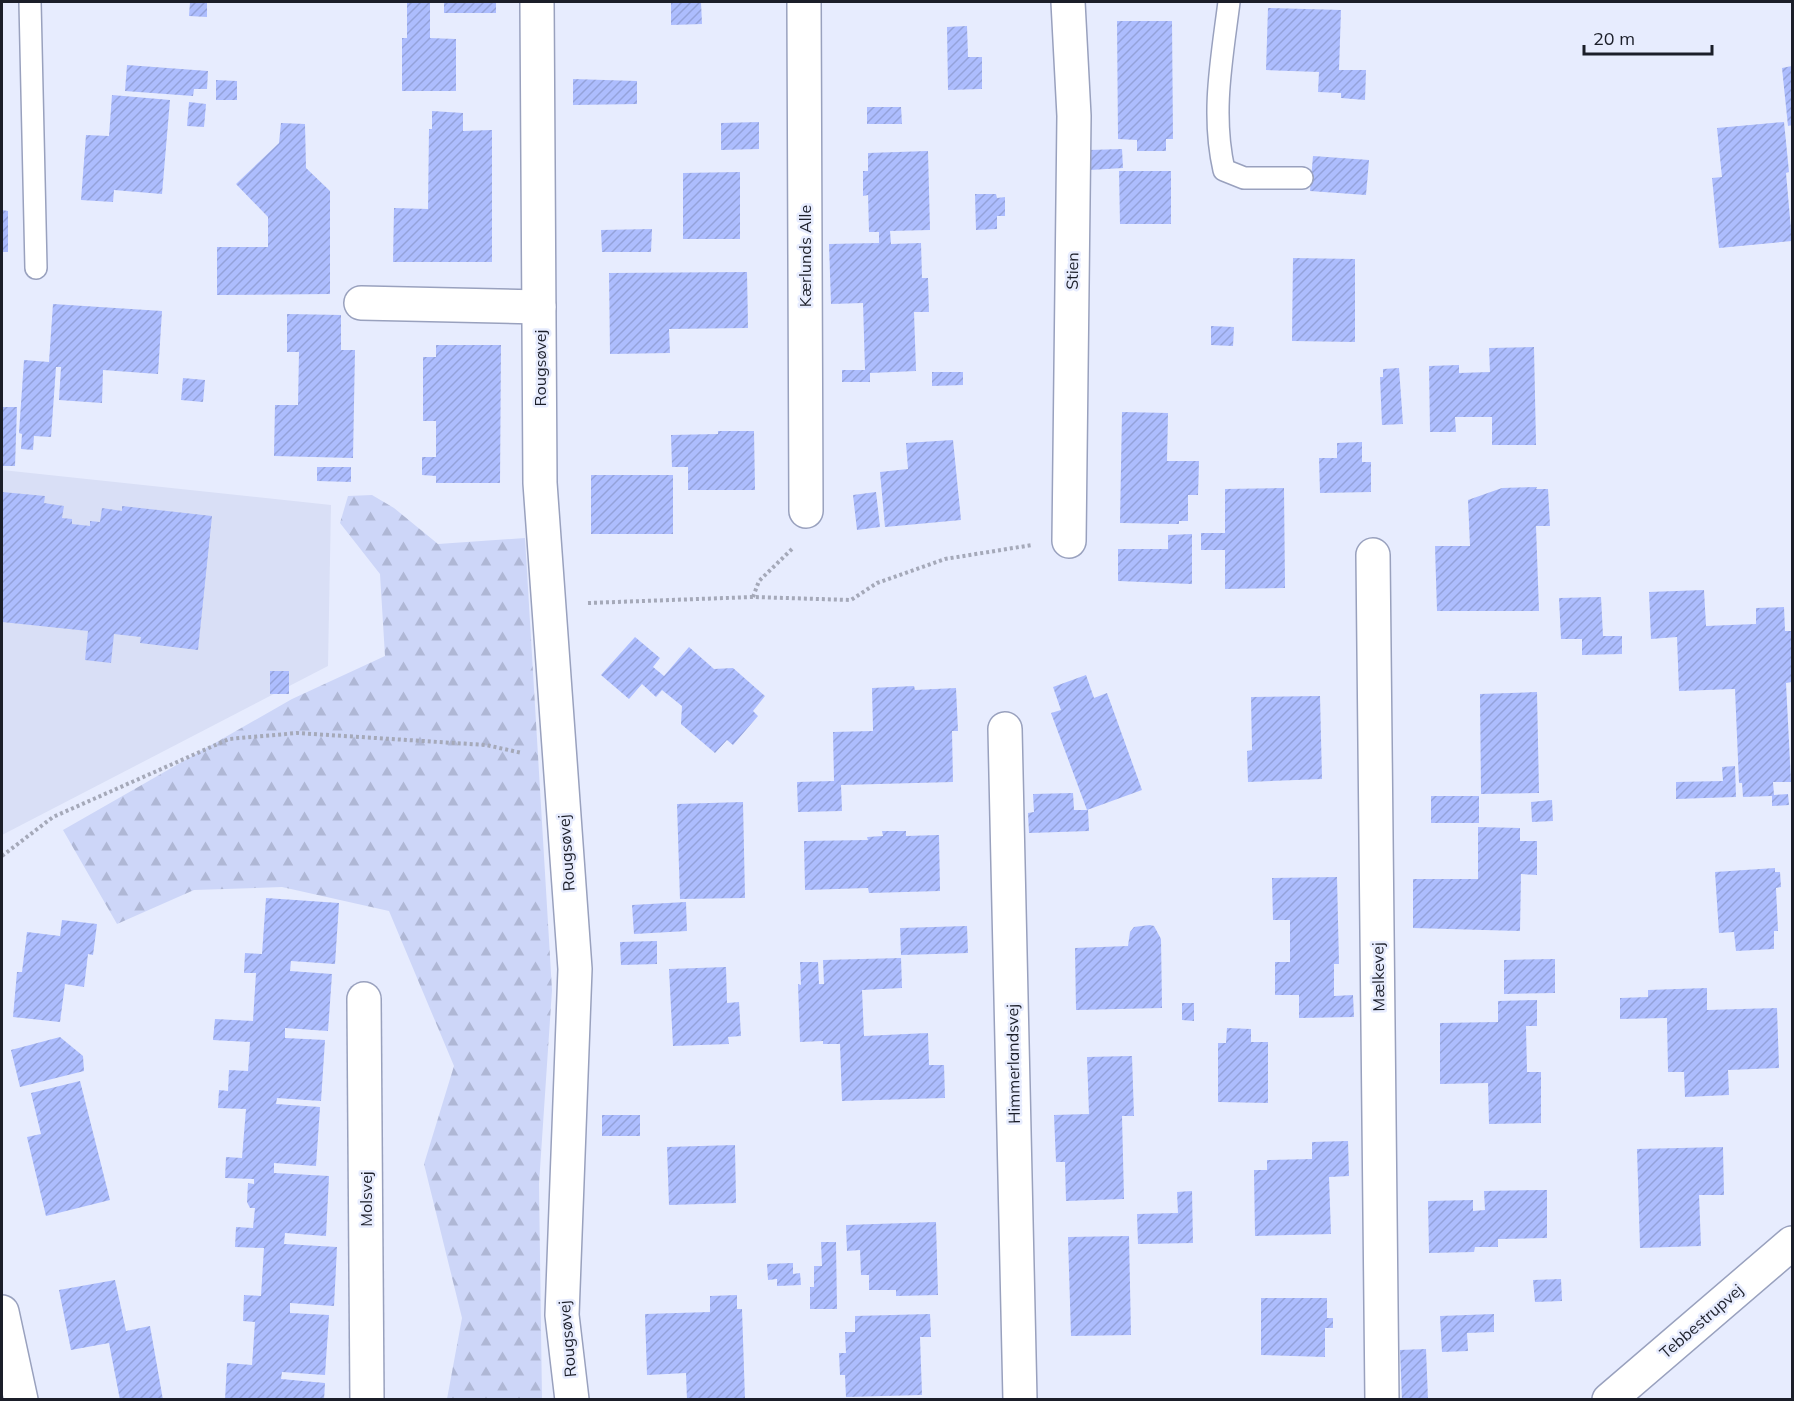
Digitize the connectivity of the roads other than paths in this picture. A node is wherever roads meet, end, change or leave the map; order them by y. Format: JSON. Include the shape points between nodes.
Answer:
{"nodes":[{"id":1,"x":30,"y":2,"type":"edge"},
{"id":2,"x":537,"y":2,"type":"edge"},
{"id":3,"x":804,"y":2,"type":"edge"},
{"id":4,"x":1068,"y":2,"type":"edge"},
{"id":5,"x":1229,"y":2,"type":"edge"},
{"id":6,"x":1302,"y":178,"type":"dead end"},
{"id":7,"x":36,"y":268,"type":"dead end"},
{"id":8,"x":361,"y":303,"type":"dead end"},
{"id":9,"x":539,"y":307,"type":"junction"},
{"id":10,"x":806,"y":511,"type":"dead end"},
{"id":11,"x":1069,"y":541,"type":"road end"},
{"id":12,"x":1373,"y":555,"type":"dead end"},
{"id":13,"x":1005,"y":729,"type":"dead end"},
{"id":14,"x":364,"y":999,"type":"dead end"},
{"id":15,"x":1792,"y":1243,"type":"edge"},
{"id":16,"x":2,"y":1312,"type":"edge"},
{"id":17,"x":21,"y":1400,"type":"edge"},
{"id":18,"x":367,"y":1400,"type":"edge"},
{"id":19,"x":572,"y":1400,"type":"edge"},
{"id":20,"x":1020,"y":1400,"type":"edge"},
{"id":21,"x":1382,"y":1400,"type":"edge"},
{"id":22,"x":1609,"y":1400,"type":"edge"}],
"edges":[{"from":1,"to":7,"type":"lane"},
{"from":2,"to":9,"type":"street","name":"Rougsøvej"},
{"from":3,"to":10,"type":"street","name":"Kærlunds Alle"},
{"from":4,"to":11,"type":"street","name":"Stien","via":[[1074,116]]},
{"from":5,"to":6,"type":"lane","via":[[1216,100],[1218,148],[1224,170],[1244,178]]},
{"from":8,"to":9,"type":"street","name":"Rougsøvej"},
{"from":9,"to":19,"type":"street","name":"Rougsøvej","via":[[540,483],[575,969],[562,1315]]},
{"from":12,"to":21,"type":"street","name":"Mælkevej"},
{"from":13,"to":20,"type":"street","name":"Himmerlandsvej"},
{"from":14,"to":18,"type":"street","name":"Molsvej"},
{"from":15,"to":22,"type":"street","name":"Tebbestrupvej"},
{"from":16,"to":17,"type":"street"}]}
